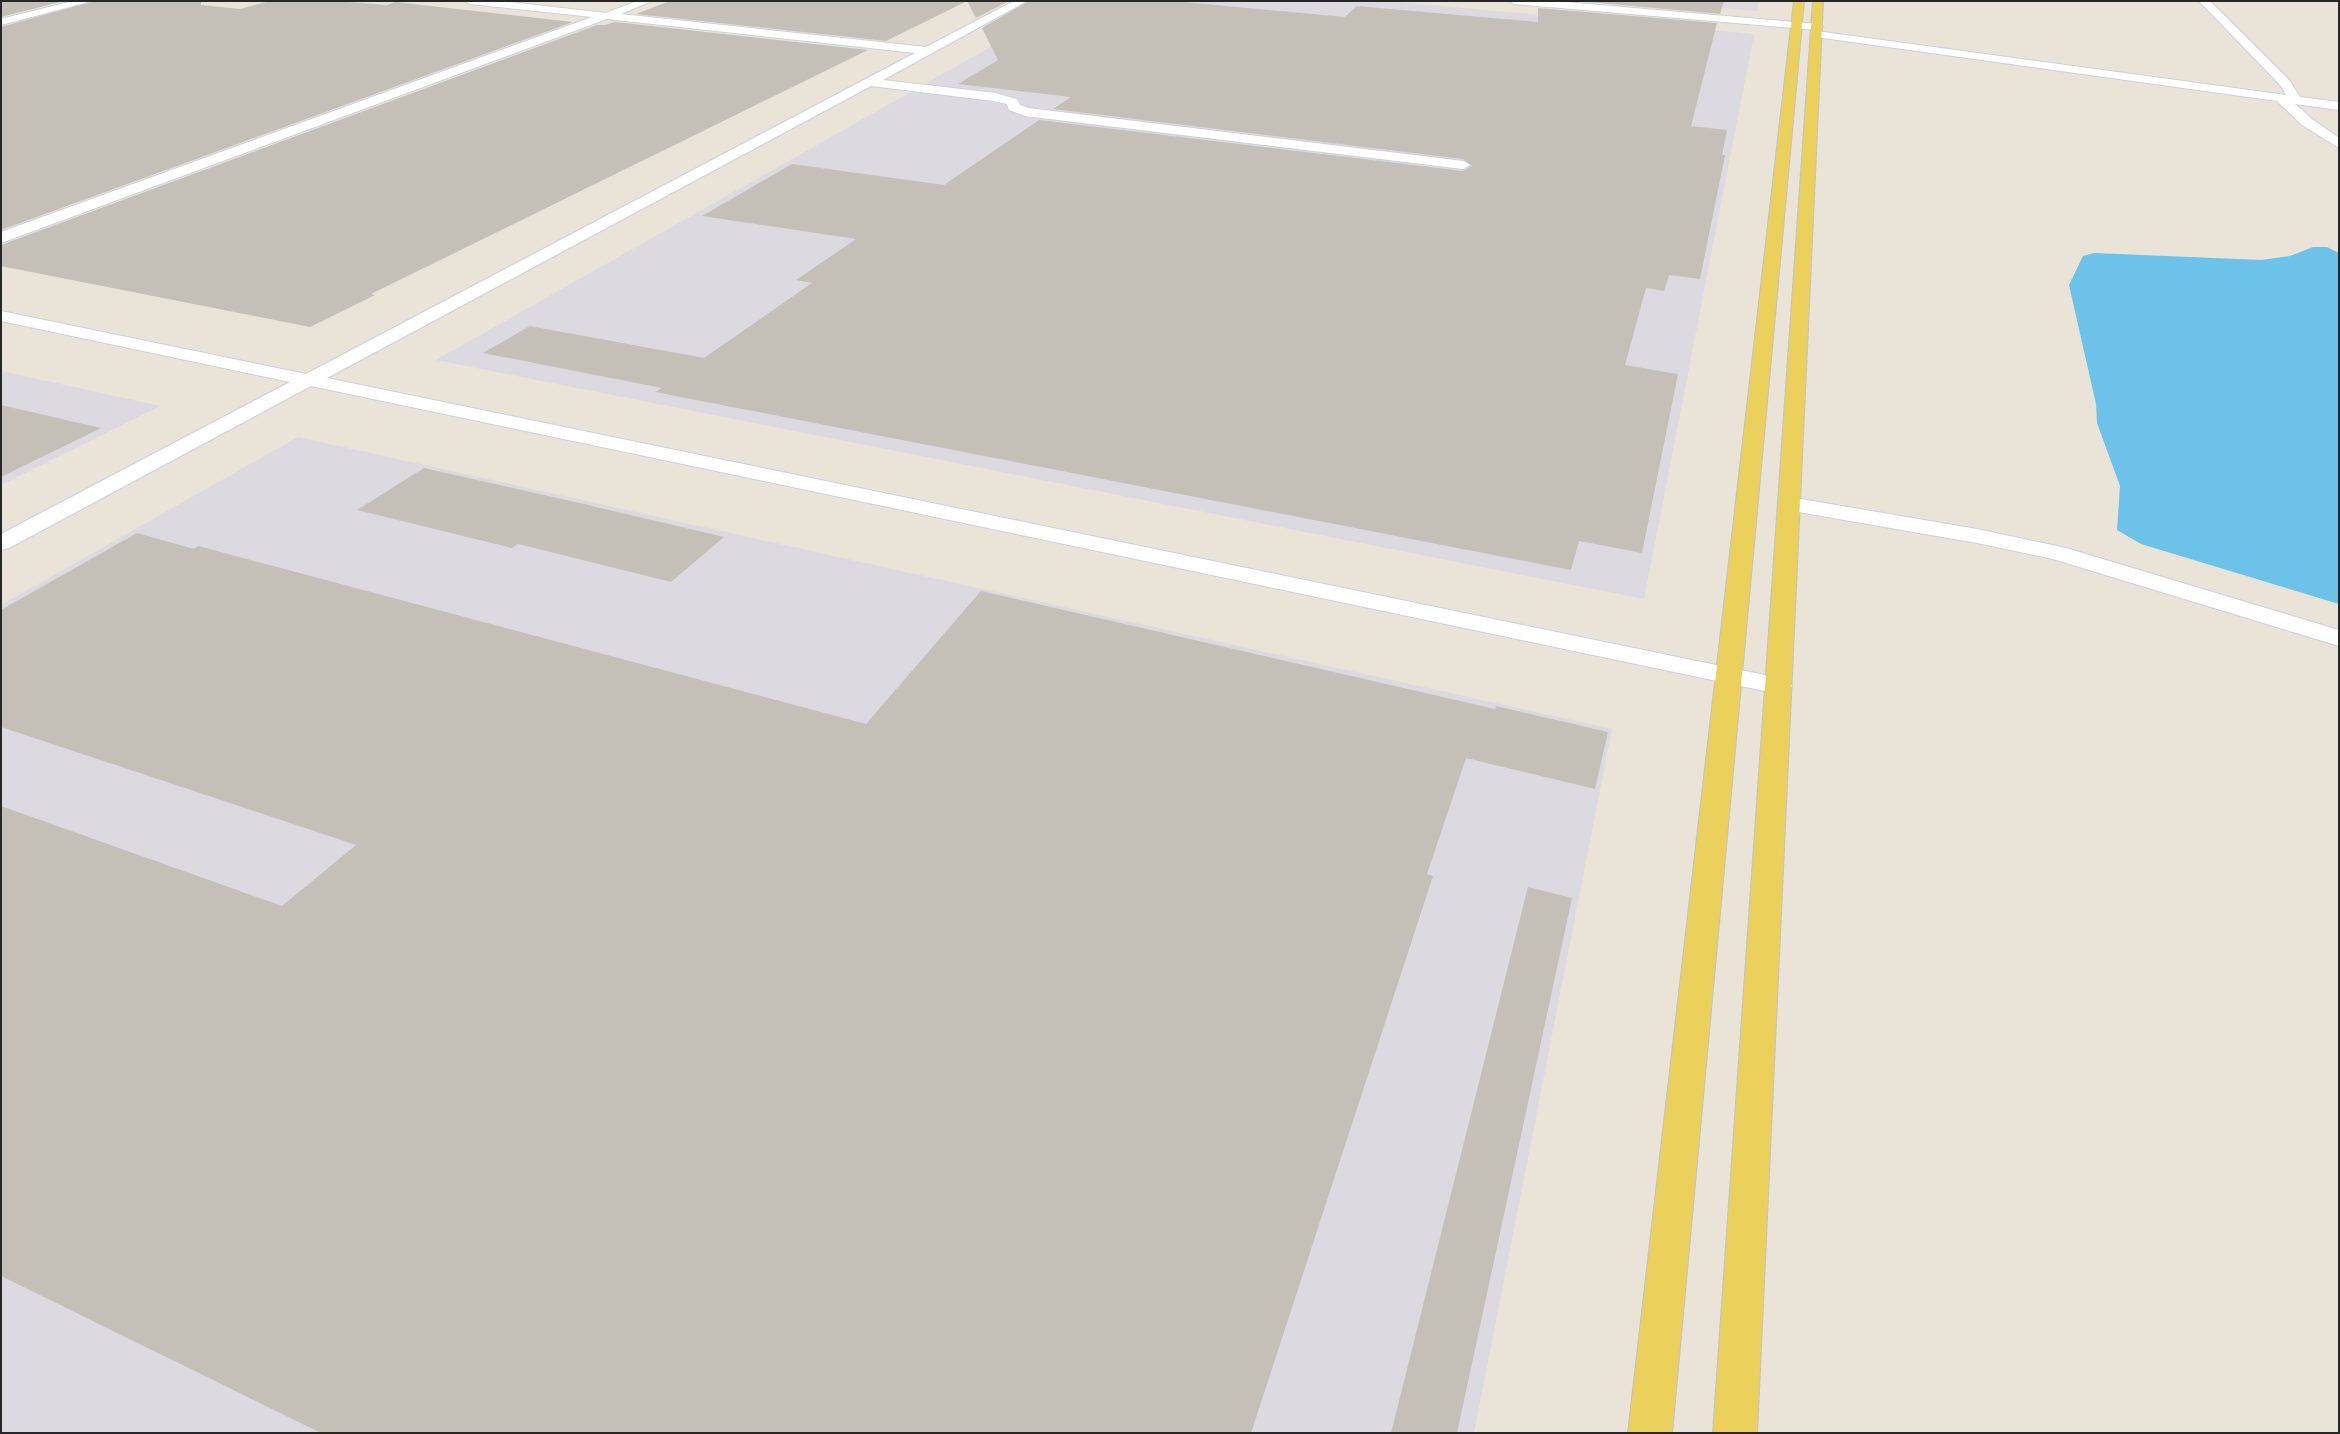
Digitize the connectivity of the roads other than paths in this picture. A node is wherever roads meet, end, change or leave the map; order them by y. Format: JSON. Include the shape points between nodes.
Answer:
{"nodes":[{"id":1,"x":87,"y":1,"type":"edge"},
{"id":2,"x":470,"y":1,"type":"edge"},
{"id":3,"x":647,"y":1,"type":"edge"},
{"id":4,"x":1022,"y":1,"type":"edge"},
{"id":5,"x":1514,"y":1,"type":"edge"},
{"id":6,"x":2204,"y":1,"type":"edge"},
{"id":7,"x":607,"y":16,"type":"junction"},
{"id":8,"x":1809,"y":18,"type":"edge"},
{"id":9,"x":1,"y":22,"type":"edge"},
{"id":10,"x":928,"y":51,"type":"junction"},
{"id":11,"x":869,"y":82,"type":"junction"},
{"id":12,"x":2281,"y":98,"type":"junction"},
{"id":13,"x":2295,"y":100,"type":"junction"},
{"id":14,"x":2339,"y":106,"type":"edge"},
{"id":15,"x":2339,"y":144,"type":"edge"},
{"id":16,"x":1463,"y":165,"type":"dead end"},
{"id":17,"x":1,"y":238,"type":"edge"},
{"id":18,"x":1,"y":316,"type":"edge"},
{"id":19,"x":308,"y":380,"type":"junction"},
{"id":20,"x":1789,"y":504,"type":"junction"},
{"id":21,"x":1,"y":543,"type":"edge"},
{"id":22,"x":2339,"y":638,"type":"edge"},
{"id":23,"x":1728,"y":676,"type":"junction"},
{"id":24,"x":1779,"y":686,"type":"junction"},
{"id":25,"x":1650,"y":1433,"type":"edge"},
{"id":26,"x":1735,"y":1433,"type":"edge"}],
"edges":[{"from":1,"to":9,"type":"street"},
{"from":2,"to":7,"type":"street"},
{"from":3,"to":7,"type":"street"},
{"from":4,"to":10,"type":"street"},
{"from":5,"to":8,"type":"street"},
{"from":6,"to":13,"type":"street","via":[[2286,84]]},
{"from":7,"to":10,"type":"street"},
{"from":7,"to":17,"type":"street"},
{"from":8,"to":12,"type":"street"},
{"from":8,"to":20,"type":"main road"},
{"from":8,"to":23,"type":"main road"},
{"from":10,"to":11,"type":"street"},
{"from":11,"to":16,"type":"street","via":[[995,97],[1012,102],[1014,107],[1025,112]]},
{"from":11,"to":19,"type":"street"},
{"from":12,"to":13,"type":"street"},
{"from":12,"to":15,"type":"street","via":[[2307,122]]},
{"from":13,"to":14,"type":"street"},
{"from":18,"to":19,"type":"street"},
{"from":19,"to":21,"type":"street"},
{"from":19,"to":23,"type":"street"},
{"from":20,"to":22,"type":"street","via":[[2058,553]]},
{"from":20,"to":24,"type":"main road"},
{"from":23,"to":24,"type":"street"},
{"from":23,"to":25,"type":"main road"},
{"from":24,"to":26,"type":"main road"}]}
